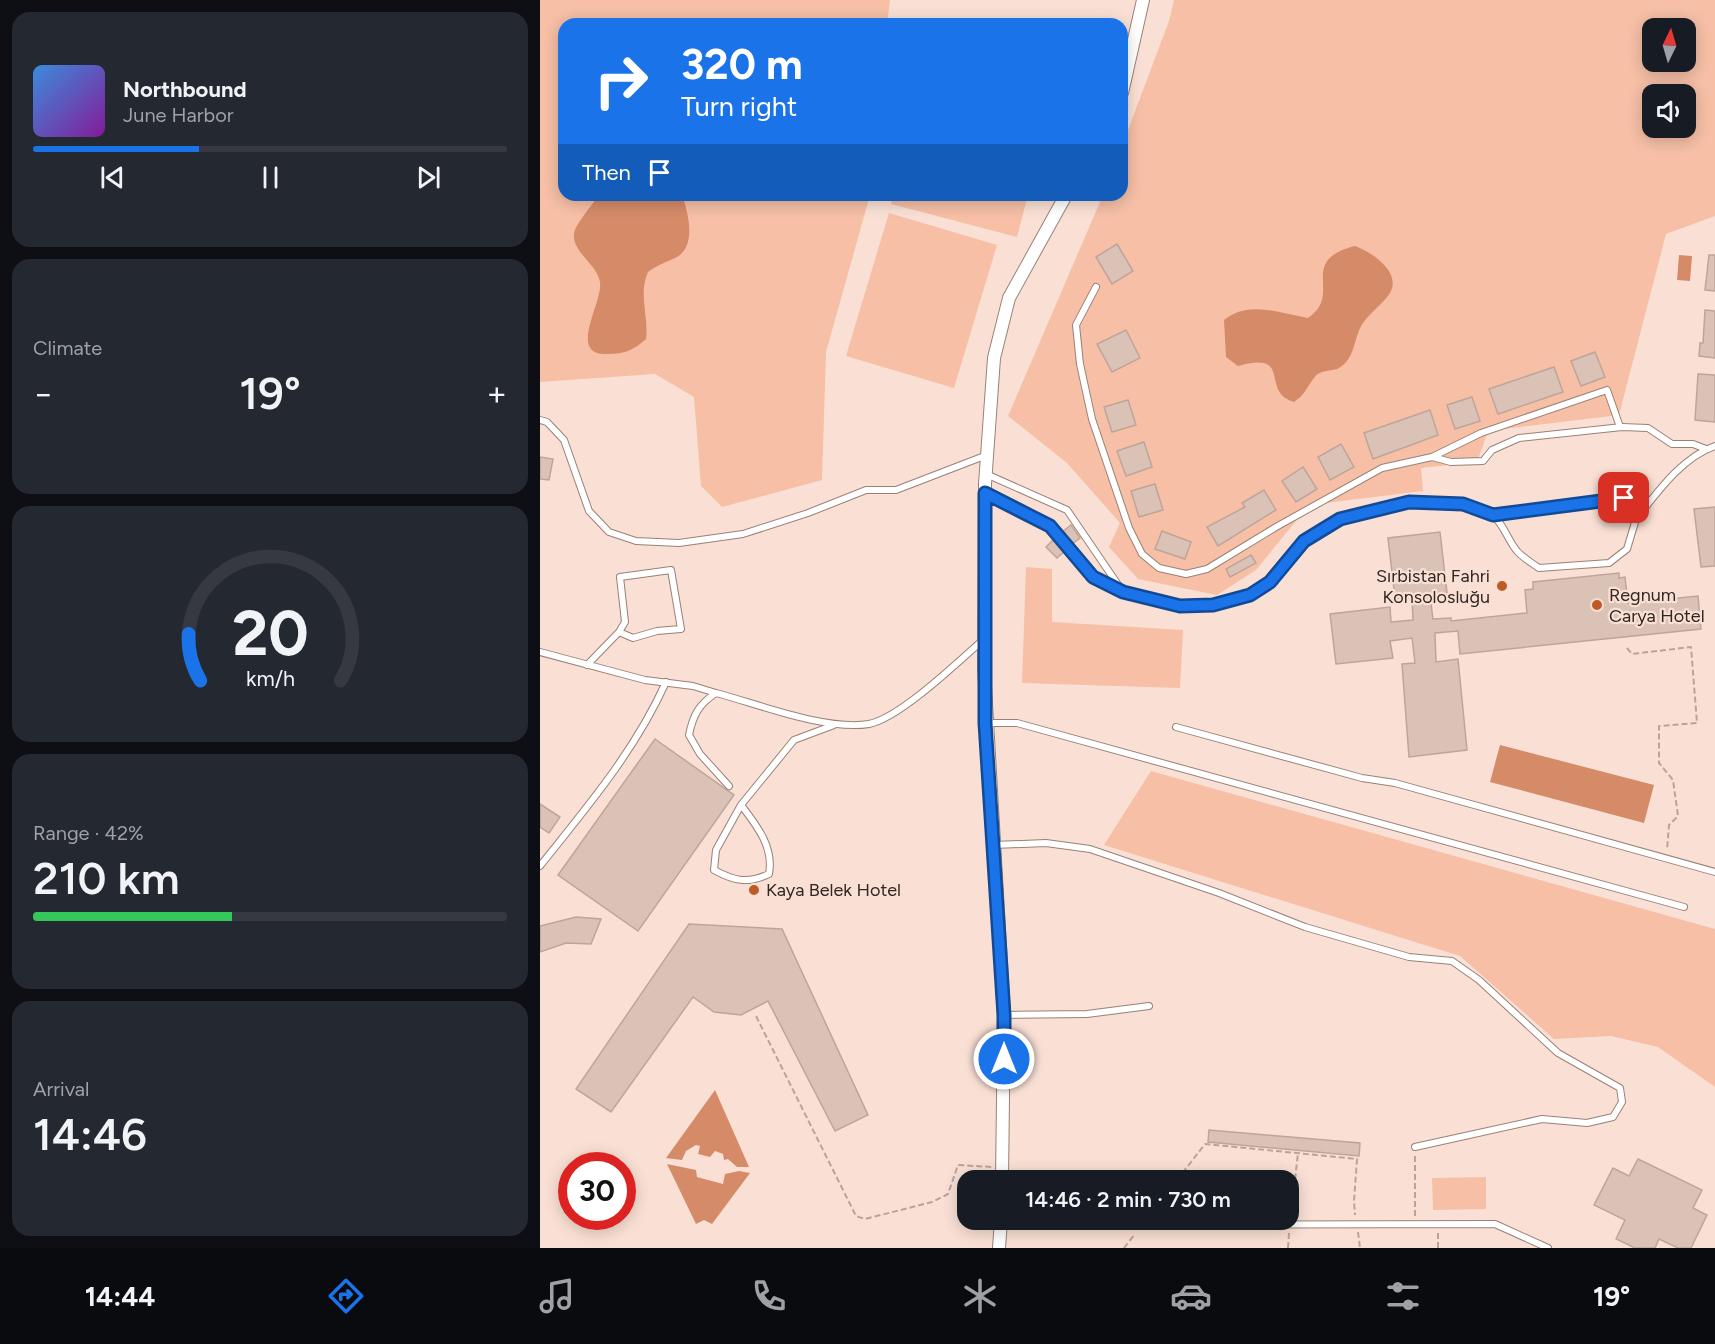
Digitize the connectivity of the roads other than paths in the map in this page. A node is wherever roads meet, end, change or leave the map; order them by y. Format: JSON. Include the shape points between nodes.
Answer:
{"nodes":[{"id":1,"x":1143,"y":0,"type":"edge"},
{"id":2,"x":1128,"y":66,"type":"edge"},
{"id":3,"x":1063,"y":201,"type":"edge"},
{"id":4,"x":1096,"y":287,"type":"dead end"},
{"id":5,"x":540,"y":420,"type":"edge"},
{"id":6,"x":1620,"y":427,"type":"junction"},
{"id":7,"x":1715,"y":446,"type":"edge"},
{"id":8,"x":1706,"y":449,"type":"junction"},
{"id":9,"x":987,"y":455,"type":"junction"},
{"id":10,"x":1432,"y":457,"type":"junction"},
{"id":11,"x":986,"y":474,"type":"junction"},
{"id":12,"x":985,"y":493,"type":"junction"},
{"id":13,"x":1493,"y":515,"type":"junction"},
{"id":14,"x":1636,"y":519,"type":"junction"},
{"id":15,"x":1123,"y":592,"type":"junction"},
{"id":16,"x":619,"y":632,"type":"junction"},
{"id":17,"x":984,"y":639,"type":"junction"},
{"id":18,"x":540,"y":652,"type":"edge"},
{"id":19,"x":587,"y":665,"type":"junction"},
{"id":20,"x":666,"y":682,"type":"junction"},
{"id":21,"x":716,"y":693,"type":"junction"},
{"id":22,"x":985,"y":723,"type":"junction"},
{"id":23,"x":835,"y":725,"type":"junction"},
{"id":24,"x":1176,"y":727,"type":"dead end"},
{"id":25,"x":729,"y":786,"type":"dead end"},
{"id":26,"x":741,"y":805,"type":"junction"},
{"id":27,"x":993,"y":845,"type":"junction"},
{"id":28,"x":540,"y":866,"type":"edge"},
{"id":29,"x":1715,"y":872,"type":"edge"},
{"id":30,"x":1684,"y":908,"type":"dead end"},
{"id":31,"x":1149,"y":1006,"type":"dead end"},
{"id":32,"x":1004,"y":1015,"type":"junction"},
{"id":33,"x":1415,"y":1147,"type":"road end"},
{"id":34,"x":1003,"y":1170,"type":"edge"},
{"id":35,"x":1299,"y":1226,"type":"edge"},
{"id":36,"x":1000,"y":1230,"type":"edge"},
{"id":37,"x":999,"y":1248,"type":"edge"},
{"id":38,"x":1548,"y":1248,"type":"edge"}],
"edges":[{"from":1,"to":2,"type":"street"},
{"from":3,"to":9,"type":"street","via":[[1009,298],[994,358]]},
{"from":4,"to":10,"type":"lane","via":[[1076,325],[1092,419],[1129,528],[1142,554],[1160,568],[1186,574],[1207,569],[1353,482],[1382,468]]},
{"from":5,"to":9,"type":"lane","via":[[564,440],[589,511],[609,532],[636,540],[679,543],[743,534],[866,490],[896,490]]},
{"from":6,"to":8,"type":"lane","via":[[1648,428],[1672,444],[1693,444]]},
{"from":6,"to":10,"type":"lane","via":[[1519,438],[1492,450],[1483,461],[1451,462]]},
{"from":6,"to":10,"type":"lane","via":[[1607,390],[1481,433]]},
{"from":7,"to":8,"type":"lane"},
{"from":8,"to":14,"type":"lane","via":[[1668,480]]},
{"from":9,"to":11,"type":"street"},
{"from":11,"to":12,"type":"street"},
{"from":11,"to":15,"type":"lane","via":[[1067,510]]},
{"from":12,"to":15,"type":"lane","via":[[1050,526],[1093,577]]},
{"from":12,"to":17,"type":"street"},
{"from":13,"to":14,"type":"lane","via":[[1624,498]]},
{"from":13,"to":14,"type":"lane","via":[[1518,552],[1539,568],[1609,563],[1627,549]]},
{"from":13,"to":15,"type":"lane","via":[[1463,504],[1409,502],[1340,519],[1304,541],[1270,582],[1250,595],[1213,605],[1180,606]]},
{"from":16,"to":16,"type":"lane","via":[[625,622],[620,577],[671,570],[681,629],[633,638]]},
{"from":16,"to":19,"type":"lane"},
{"from":17,"to":22,"type":"street"},
{"from":17,"to":23,"type":"lane","via":[[909,702],[871,724]]},
{"from":18,"to":19,"type":"lane"},
{"from":19,"to":20,"type":"lane"},
{"from":20,"to":21,"type":"lane"},
{"from":20,"to":28,"type":"lane","via":[[648,722],[608,782]]},
{"from":21,"to":23,"type":"lane"},
{"from":21,"to":25,"type":"lane","via":[[702,702],[689,735],[699,754]]},
{"from":22,"to":27,"type":"street"},
{"from":22,"to":30,"type":"lane","via":[[1017,723]]},
{"from":23,"to":26,"type":"lane","via":[[794,740]]},
{"from":24,"to":29,"type":"lane"},
{"from":26,"to":26,"type":"lane","via":[[772,858],[769,874],[752,882],[731,879],[714,870],[716,850]]},
{"from":27,"to":32,"type":"street"},
{"from":27,"to":33,"type":"lane","via":[[1046,843],[1090,849],[1305,927],[1409,957],[1452,961],[1479,980],[1558,1053],[1620,1088],[1622,1102],[1613,1117],[1587,1123],[1542,1119]]},
{"from":31,"to":32,"type":"lane","via":[[1087,1014]]},
{"from":32,"to":34,"type":"street"},
{"from":35,"to":38,"type":"lane","via":[[1495,1224]]},
{"from":36,"to":37,"type":"street"}]}
